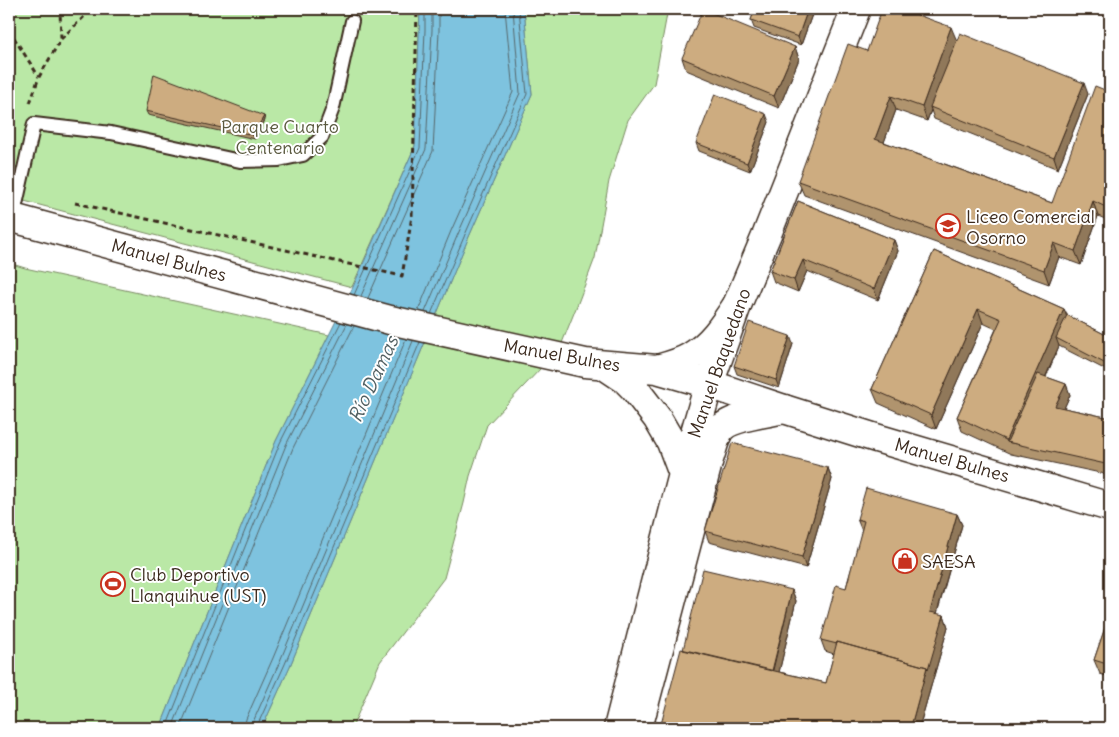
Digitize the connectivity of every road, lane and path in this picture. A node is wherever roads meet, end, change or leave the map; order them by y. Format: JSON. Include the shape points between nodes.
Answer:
{"nodes":[{"id":1,"x":60,"y":9,"type":"edge"},
{"id":2,"x":92,"y":9,"type":"edge"},
{"id":3,"x":417,"y":9,"type":"edge"},
{"id":4,"x":856,"y":9,"type":"edge"},
{"id":5,"x":352,"y":21,"type":"dead end"},
{"id":6,"x":9,"y":30,"type":"edge"},
{"id":7,"x":61,"y":39,"type":"junction"},
{"id":8,"x":39,"y":77,"type":"junction"},
{"id":9,"x":27,"y":111,"type":"dead end"},
{"id":10,"x":67,"y":201,"type":"dead end"},
{"id":11,"x":11,"y":218,"type":"edge"},
{"id":12,"x":737,"y":305,"type":"junction"},
{"id":13,"x":594,"y":364,"type":"junction"},
{"id":14,"x":657,"y":369,"type":"junction"},
{"id":15,"x":709,"y":384,"type":"junction"},
{"id":16,"x":784,"y":409,"type":"junction"},
{"id":17,"x":688,"y":485,"type":"junction"},
{"id":18,"x":1110,"y":507,"type":"edge"},
{"id":19,"x":641,"y":680,"type":"junction"},
{"id":20,"x":618,"y":728,"type":"edge"},
{"id":21,"x":638,"y":728,"type":"edge"}],
"edges":[{"from":1,"to":7,"type":"path"},
{"from":2,"to":7,"type":"path"},
{"from":3,"to":10,"type":"path","via":[[412,216],[402,276]]},
{"from":4,"to":12,"type":"main road","name":"Manuel Baquedano"},
{"from":5,"to":11,"type":"lane","via":[[333,108],[322,137],[303,155],[279,160],[240,161],[111,133],[34,124]]},
{"from":6,"to":8,"type":"path"},
{"from":7,"to":8,"type":"path"},
{"from":8,"to":9,"type":"path"},
{"from":11,"to":13,"type":"main road","name":"Manuel Bulnes","via":[[390,320]]},
{"from":12,"to":14,"type":"main road","via":[[705,347],[689,358]]},
{"from":12,"to":15,"type":"main road","name":"Manuel Baquedano"},
{"from":13,"to":14,"type":"main road","name":"Manuel Bulnes"},
{"from":13,"to":17,"type":"main road","via":[[624,379],[642,398],[671,442]]},
{"from":14,"to":15,"type":"main road","name":"Manuel Bulnes"},
{"from":15,"to":16,"type":"main road","name":"Manuel Bulnes"},
{"from":15,"to":17,"type":"main road","name":"Manuel Baquedano"},
{"from":16,"to":17,"type":"main road","name":"Manuel Baquedano","via":[[722,426]]},
{"from":16,"to":18,"type":"main road","name":"Manuel Bulnes"},
{"from":17,"to":19,"type":"main road","name":"Manuel Baquedano"},
{"from":19,"to":20,"type":"main road","name":"Manuel Baquedano"},
{"from":19,"to":21,"type":"main road","name":"Manuel Baquedano"}]}
